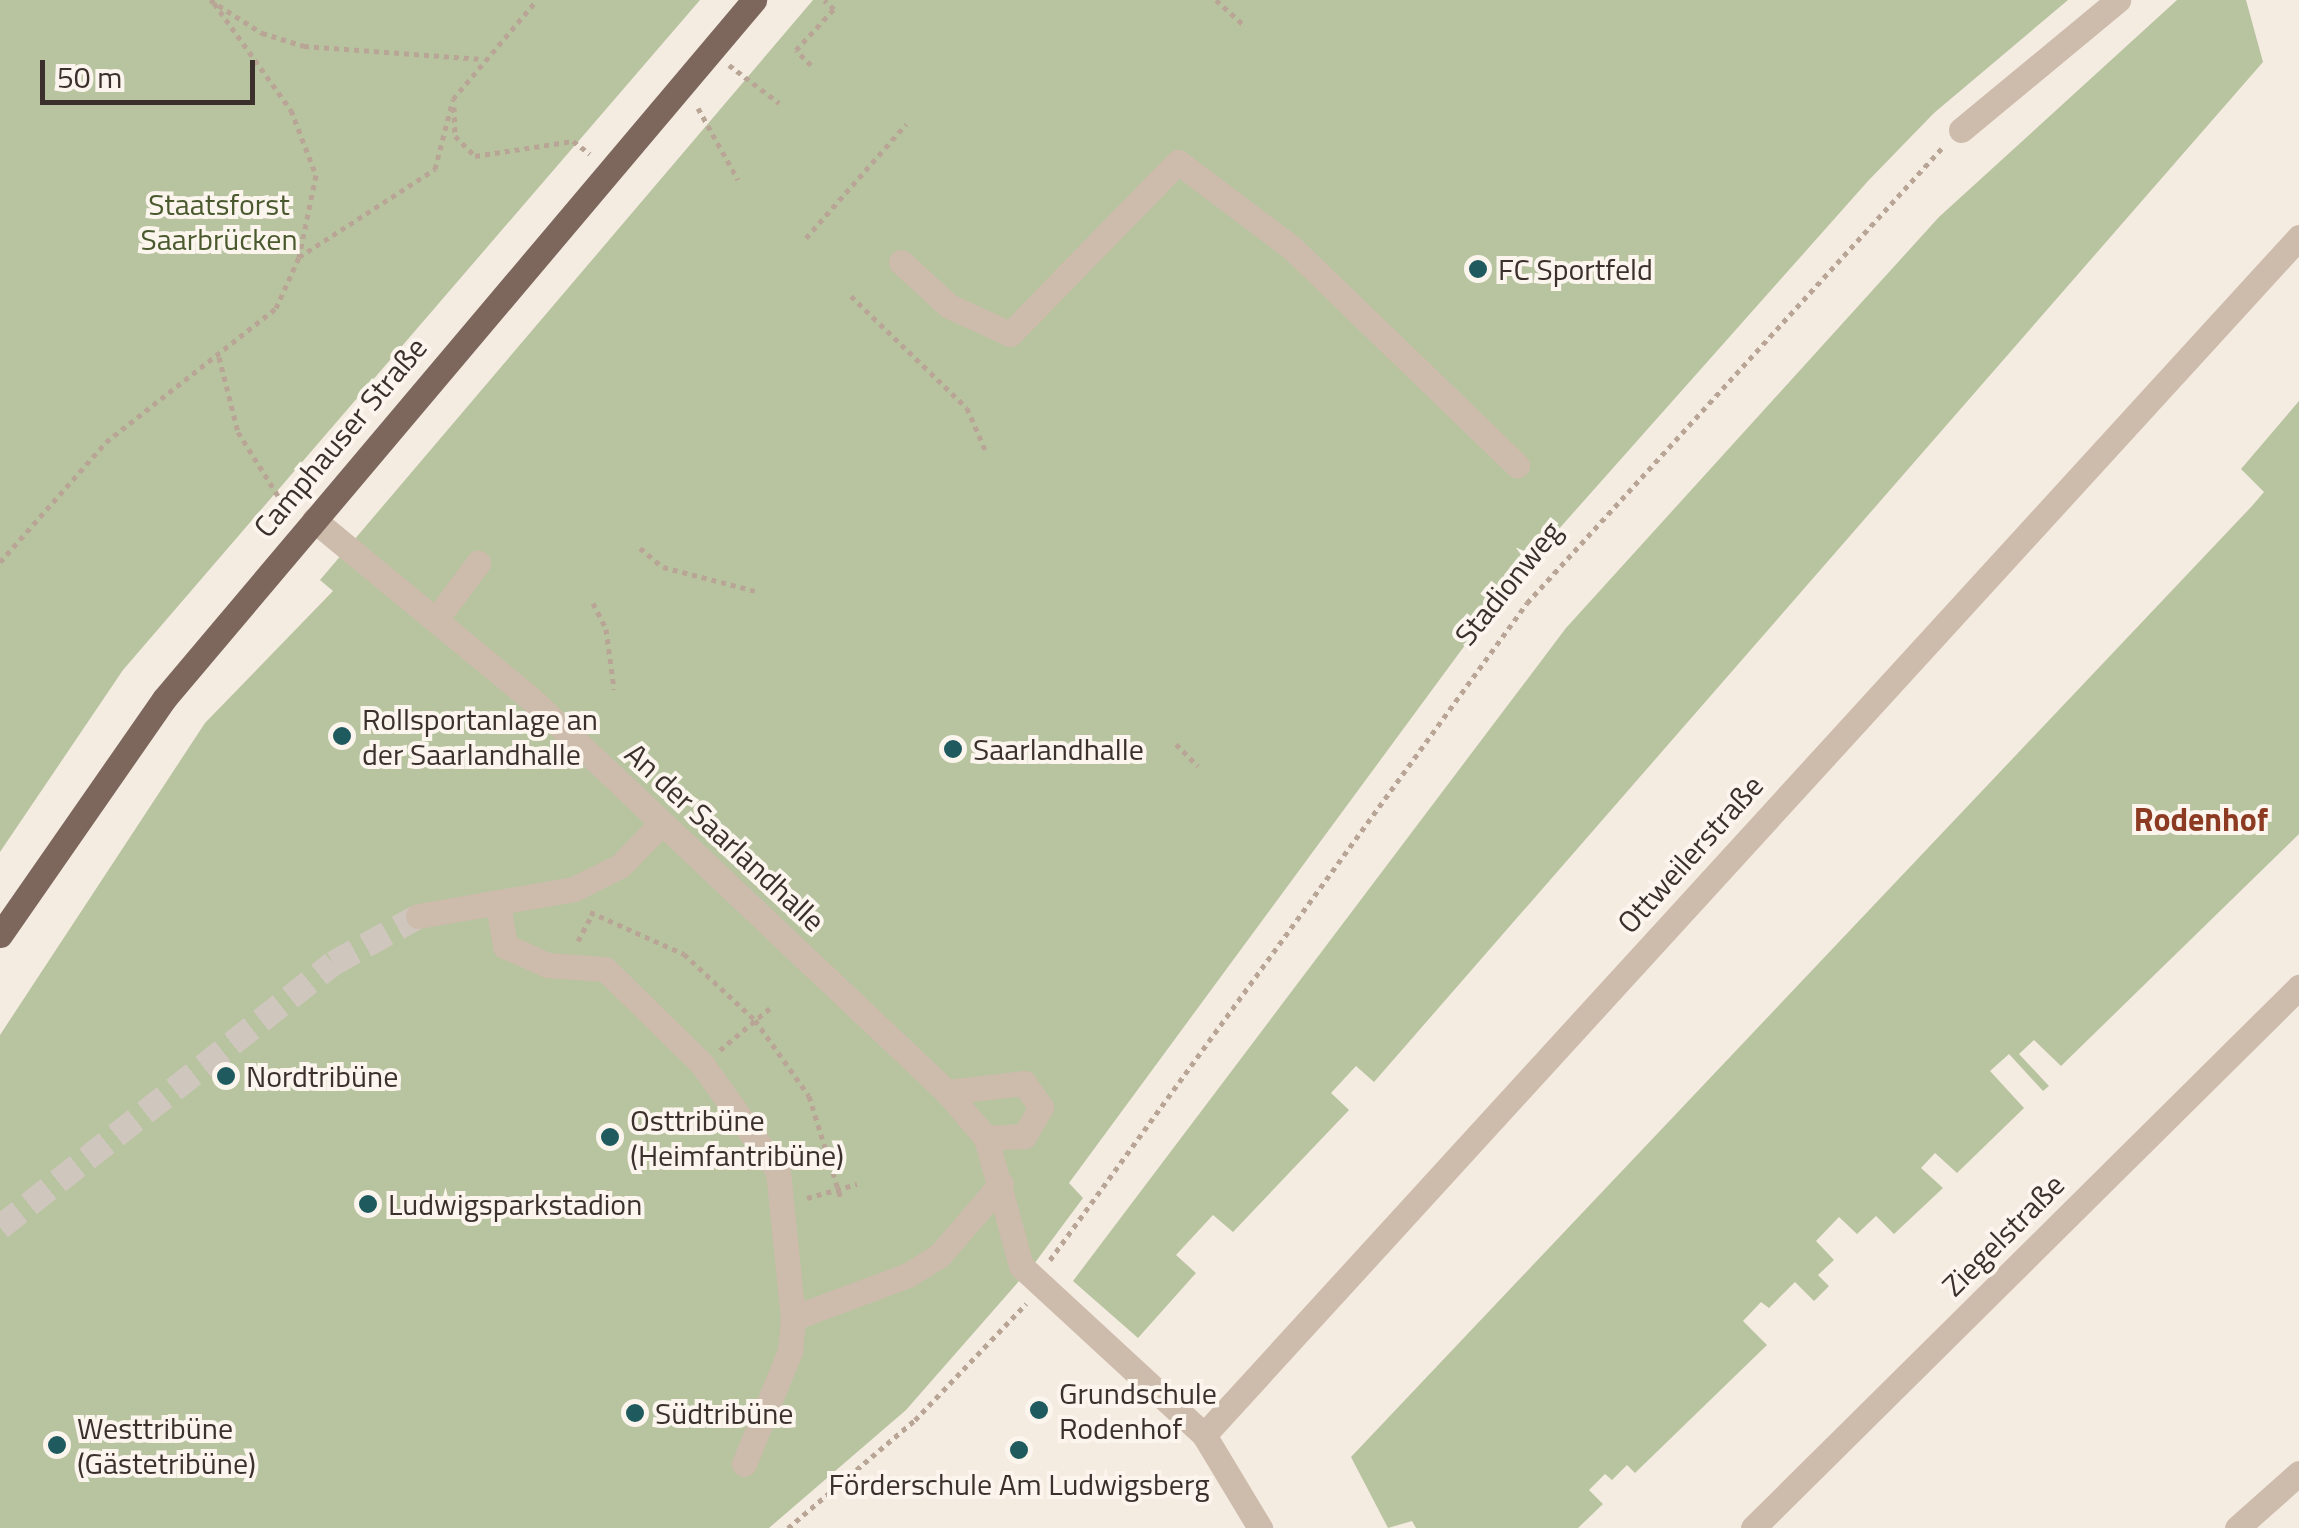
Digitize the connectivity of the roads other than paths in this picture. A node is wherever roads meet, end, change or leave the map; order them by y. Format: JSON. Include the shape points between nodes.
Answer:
{"nodes":[{"id":1,"x":754,"y":0,"type":"edge"},
{"id":2,"x":2118,"y":0,"type":"edge"},
{"id":3,"x":1961,"y":130,"type":"road end"},
{"id":4,"x":2299,"y":237,"type":"edge"},
{"id":5,"x":901,"y":262,"type":"dead end"},
{"id":6,"x":1517,"y":465,"type":"dead end"},
{"id":7,"x":314,"y":520,"type":"junction"},
{"id":8,"x":478,"y":563,"type":"dead end"},
{"id":9,"x":436,"y":618,"type":"junction"},
{"id":10,"x":662,"y":823,"type":"junction"},
{"id":11,"x":498,"y":903,"type":"junction"},
{"id":12,"x":418,"y":916,"type":"tunnel mouth"},
{"id":13,"x":0,"y":935,"type":"edge"},
{"id":14,"x":2299,"y":987,"type":"edge"},
{"id":15,"x":947,"y":1092,"type":"junction"},
{"id":16,"x":986,"y":1138,"type":"junction"},
{"id":17,"x":1001,"y":1184,"type":"junction"},
{"id":18,"x":794,"y":1318,"type":"junction"},
{"id":19,"x":1204,"y":1434,"type":"junction"},
{"id":20,"x":744,"y":1464,"type":"dead end"},
{"id":21,"x":2299,"y":1472,"type":"edge"},
{"id":22,"x":1260,"y":1528,"type":"edge"},
{"id":23,"x":1753,"y":1528,"type":"edge"},
{"id":24,"x":2237,"y":1528,"type":"edge"}],
"edges":[{"from":1,"to":7,"type":"main road","name":"Camphauser Straße"},
{"from":2,"to":3,"type":"street"},
{"from":4,"to":19,"type":"street","name":"Ottweilerstraße"},
{"from":5,"to":6,"type":"street","via":[[950,306],[1010,334],[1178,162],[1292,248]]},
{"from":7,"to":9,"type":"street","name":"An der Saarlandhalle"},
{"from":7,"to":13,"type":"main road","name":"Camphauser Straße","via":[[164,699]]},
{"from":8,"to":9,"type":"street"},
{"from":9,"to":10,"type":"street","name":"An der Saarlandhalle"},
{"from":10,"to":11,"type":"street","via":[[620,866],[574,889]]},
{"from":10,"to":15,"type":"street","name":"An der Saarlandhalle"},
{"from":11,"to":12,"type":"street"},
{"from":11,"to":18,"type":"street","via":[[505,946],[546,964],[605,969],[713,1080],[778,1172]]},
{"from":14,"to":23,"type":"street","name":"Ziegelstraße"},
{"from":15,"to":16,"type":"street","name":"An der Saarlandhalle"},
{"from":15,"to":16,"type":"street","via":[[1024,1084],[1042,1107],[1024,1136]]},
{"from":16,"to":17,"type":"street","name":"An der Saarlandhalle"},
{"from":17,"to":18,"type":"street","via":[[939,1256],[908,1275]]},
{"from":17,"to":19,"type":"street","name":"An der Saarlandhalle","via":[[1006,1229],[1037,1285]]},
{"from":18,"to":20,"type":"street","via":[[790,1351]]},
{"from":19,"to":22,"type":"street"},
{"from":21,"to":24,"type":"street"}]}
